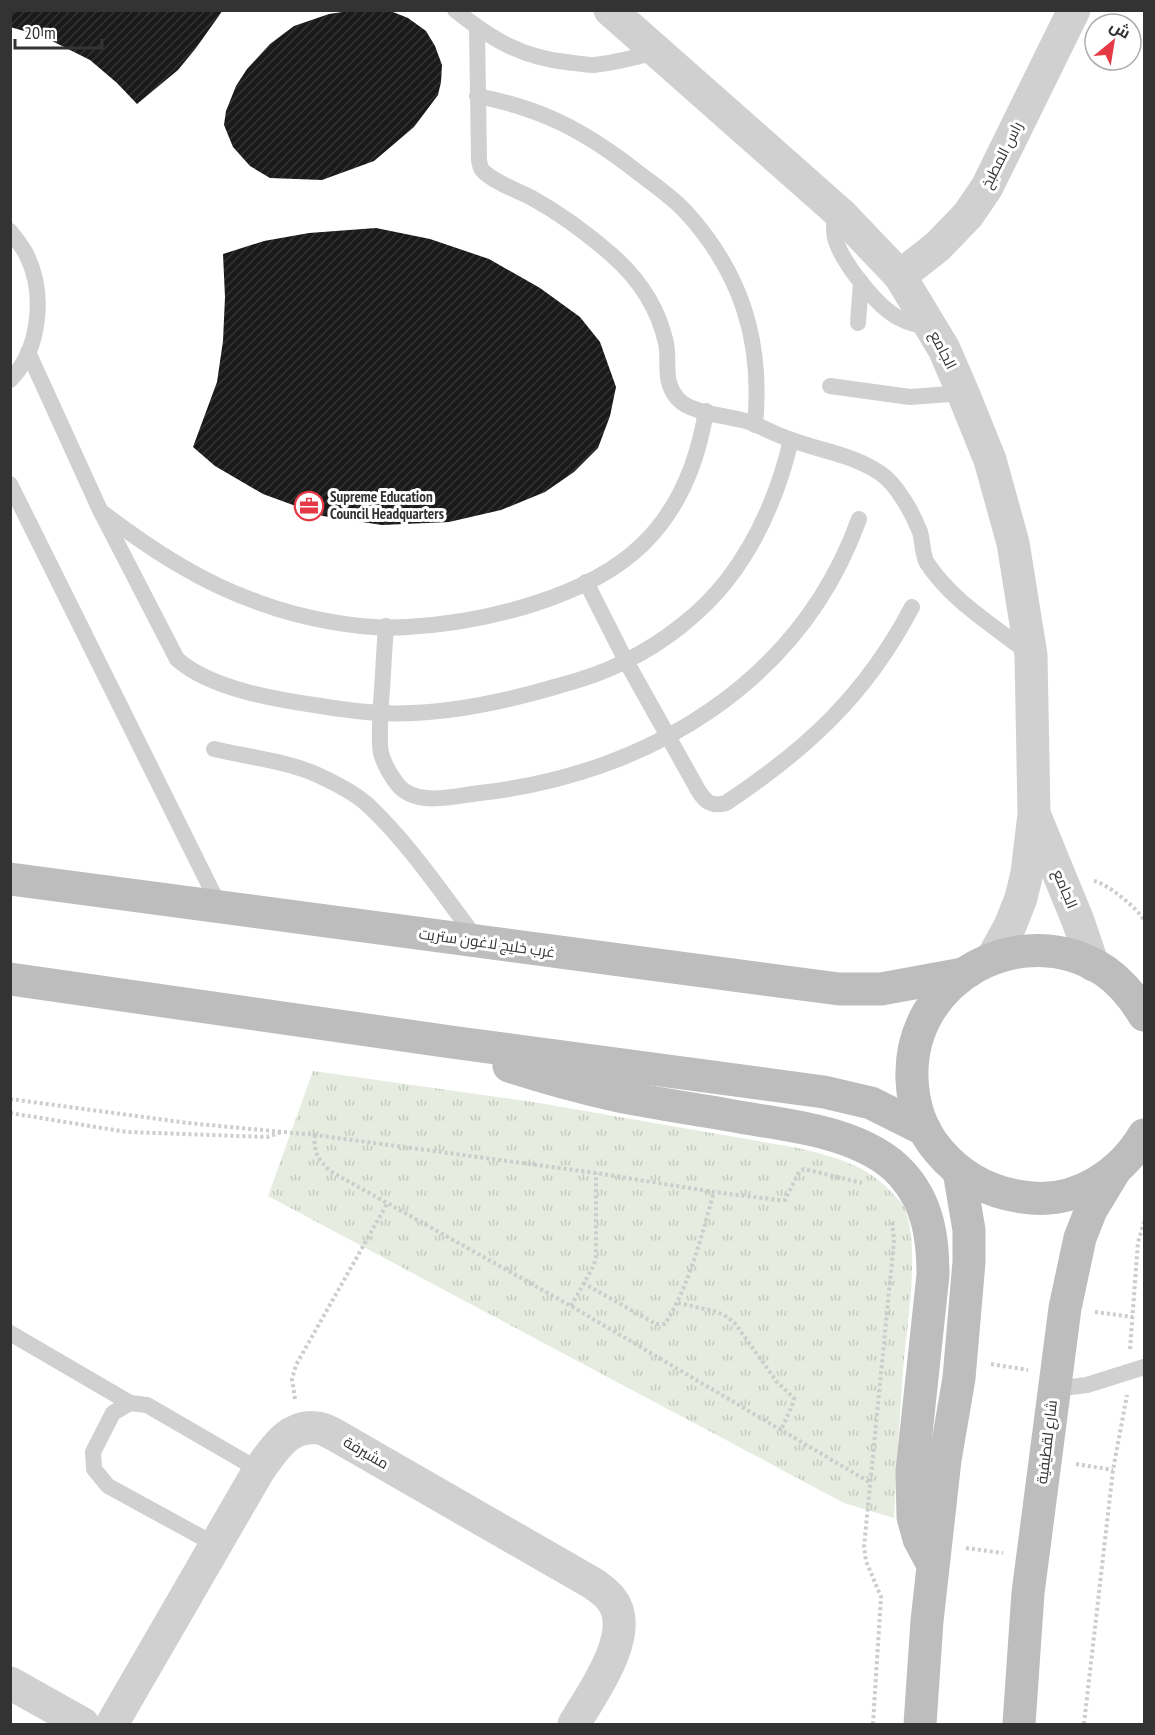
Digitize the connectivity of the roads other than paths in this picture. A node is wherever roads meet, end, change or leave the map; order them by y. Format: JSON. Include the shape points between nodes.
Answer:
{"nodes":[{"id":1,"x":454,"y":10,"type":"edge"},
{"id":2,"x":610,"y":10,"type":"edge"},
{"id":3,"x":1074,"y":10,"type":"edge"},
{"id":4,"x":477,"y":28,"type":"junction"},
{"id":5,"x":657,"y":52,"type":"junction"},
{"id":6,"x":477,"y":96,"type":"junction"},
{"id":7,"x":835,"y":208,"type":"junction"},
{"id":8,"x":10,"y":231,"type":"edge"},
{"id":9,"x":900,"y":276,"type":"junction"},
{"id":10,"x":861,"y":282,"type":"junction"},
{"id":11,"x":858,"y":323,"type":"dead end"},
{"id":12,"x":931,"y":326,"type":"junction"},
{"id":13,"x":28,"y":352,"type":"junction"},
{"id":14,"x":10,"y":380,"type":"edge"},
{"id":15,"x":830,"y":386,"type":"dead end"},
{"id":16,"x":963,"y":393,"type":"junction"},
{"id":17,"x":706,"y":411,"type":"junction"},
{"id":18,"x":755,"y":425,"type":"junction"},
{"id":19,"x":792,"y":440,"type":"junction"},
{"id":20,"x":10,"y":484,"type":"edge"},
{"id":21,"x":100,"y":510,"type":"junction"},
{"id":22,"x":859,"y":519,"type":"dead end"},
{"id":23,"x":586,"y":582,"type":"junction"},
{"id":24,"x":912,"y":607,"type":"dead end"},
{"id":25,"x":386,"y":626,"type":"junction"},
{"id":26,"x":1031,"y":655,"type":"junction"},
{"id":27,"x":626,"y":661,"type":"junction"},
{"id":28,"x":381,"y":713,"type":"junction"},
{"id":29,"x":668,"y":736,"type":"junction"},
{"id":30,"x":214,"y":749,"type":"dead end"},
{"id":31,"x":1034,"y":814,"type":"junction"},
{"id":32,"x":10,"y":879,"type":"edge"},
{"id":33,"x":219,"y":907,"type":"junction"},
{"id":34,"x":479,"y":942,"type":"junction"},
{"id":35,"x":993,"y":957,"type":"junction"},
{"id":36,"x":1093,"y":964,"type":"junction"},
{"id":37,"x":963,"y":974,"type":"junction"},
{"id":38,"x":10,"y":979,"type":"edge"},
{"id":39,"x":1141,"y":1007,"type":"edge"},
{"id":40,"x":452,"y":1042,"type":"junction"},
{"id":41,"x":924,"y":1130,"type":"junction"},
{"id":42,"x":1144,"y":1136,"type":"edge"},
{"id":43,"x":1115,"y":1170,"type":"junction"},
{"id":44,"x":959,"y":1171,"type":"junction"},
{"id":45,"x":10,"y":1333,"type":"edge"},
{"id":46,"x":1136,"y":1369,"type":"edge"},
{"id":47,"x":1055,"y":1381,"type":"junction"},
{"id":48,"x":130,"y":1403,"type":"junction"},
{"id":49,"x":259,"y":1470,"type":"junction"},
{"id":50,"x":216,"y":1545,"type":"junction"},
{"id":51,"x":934,"y":1555,"type":"junction"},
{"id":52,"x":10,"y":1683,"type":"edge"},
{"id":53,"x":83,"y":1725,"type":"edge"},
{"id":54,"x":112,"y":1725,"type":"edge"},
{"id":55,"x":574,"y":1725,"type":"edge"},
{"id":56,"x":921,"y":1725,"type":"edge"},
{"id":57,"x":1019,"y":1725,"type":"edge"}],
"edges":[{"from":1,"to":4,"type":"lane"},
{"from":2,"to":5,"type":"street","name":"الجامع"},
{"from":3,"to":9,"type":"street","name":"راس المطبخ","via":[[987,187],[968,215],[937,247]]},
{"from":4,"to":5,"type":"lane","via":[[515,50],[554,61],[591,65]]},
{"from":4,"to":6,"type":"lane"},
{"from":5,"to":7,"type":"street","name":"الجامع"},
{"from":6,"to":17,"type":"lane","via":[[481,169],[582,230],[627,269],[657,315],[666,344],[666,372],[671,390],[680,401]]},
{"from":6,"to":18,"type":"lane","via":[[545,114],[579,131],[614,153],[685,210],[721,256],[743,303],[756,362]]},
{"from":7,"to":9,"type":"street","name":"الجامع"},
{"from":7,"to":10,"type":"lane","via":[[835,238],[845,261]]},
{"from":8,"to":13,"type":"lane","via":[[28,258],[37,289],[37,322]]},
{"from":9,"to":12,"type":"street","name":"الجامع"},
{"from":10,"to":11,"type":"lane"},
{"from":10,"to":12,"type":"lane","via":[[898,318],[914,325]]},
{"from":12,"to":16,"type":"street","name":"الجامع"},
{"from":13,"to":14,"type":"lane"},
{"from":13,"to":21,"type":"lane"},
{"from":15,"to":16,"type":"lane","via":[[910,397]]},
{"from":16,"to":26,"type":"street","name":"الجامع","via":[[990,460],[1012,543]]},
{"from":17,"to":18,"type":"lane"},
{"from":17,"to":23,"type":"lane","via":[[690,473],[671,510],[622,562]]},
{"from":18,"to":19,"type":"lane"},
{"from":19,"to":26,"type":"lane","via":[[866,464],[884,475],[908,506],[920,534],[925,560],[948,590]]},
{"from":19,"to":27,"type":"lane","via":[[769,511],[726,581],[689,619]]},
{"from":20,"to":33,"type":"lane"},
{"from":21,"to":25,"type":"lane","via":[[172,562],[215,585],[308,617]]},
{"from":21,"to":28,"type":"lane","via":[[170,648],[186,667],[209,679],[287,702]]},
{"from":22,"to":29,"type":"lane","via":[[831,580],[783,648],[735,694]]},
{"from":23,"to":25,"type":"lane","via":[[542,601],[457,623]]},
{"from":23,"to":27,"type":"lane"},
{"from":24,"to":29,"type":"lane","via":[[873,672],[823,729],[775,770],[726,803],[712,804],[702,798]]},
{"from":25,"to":28,"type":"lane"},
{"from":26,"to":31,"type":"street","name":"الجامع"},
{"from":27,"to":28,"type":"lane","via":[[572,682],[494,703]]},
{"from":27,"to":29,"type":"lane"},
{"from":28,"to":29,"type":"lane","via":[[380,741],[386,764],[398,786],[419,798],[532,785],[618,759]]},
{"from":30,"to":34,"type":"lane","via":[[318,775],[369,806],[402,841]]},
{"from":31,"to":35,"type":"street","name":"الجامع","via":[[1021,898]]},
{"from":31,"to":36,"type":"street","name":"الجامع"},
{"from":32,"to":33,"type":"street","name":"غرب خليج لاغون ستريت"},
{"from":33,"to":34,"type":"street","name":"غرب خليج لاغون ستريت"},
{"from":34,"to":37,"type":"street","name":"غرب خليج لاغون ستريت","via":[[839,989],[881,989]]},
{"from":35,"to":36,"type":"street","via":[[1044,951]]},
{"from":35,"to":37,"type":"street"},
{"from":36,"to":39,"type":"street","via":[[1116,980]]},
{"from":37,"to":41,"type":"street","via":[[930,1010],[914,1048],[912,1090]]},
{"from":38,"to":40,"type":"street"},
{"from":40,"to":41,"type":"street","via":[[825,1092],[871,1103]]},
{"from":40,"to":51,"type":"street","via":[[497,1062],[604,1093],[840,1137],[863,1146],[900,1172],[919,1196],[928,1218],[933,1256],[912,1471],[913,1517],[919,1539]]},
{"from":41,"to":44,"type":"street"},
{"from":42,"to":43,"type":"street"},
{"from":43,"to":44,"type":"street","via":[[1079,1191],[1037,1199],[996,1192]]},
{"from":43,"to":47,"type":"street","name":"شارع لقطيفية","via":[[1091,1210],[1080,1238]]},
{"from":44,"to":51,"type":"street","via":[[969,1230],[969,1262]]},
{"from":45,"to":48,"type":"lane"},
{"from":46,"to":47,"type":"lane","via":[[1087,1385]]},
{"from":47,"to":57,"type":"street","name":"شارع لقطيفية","via":[[1028,1593]]},
{"from":48,"to":49,"type":"lane","via":[[147,1405]]},
{"from":48,"to":50,"type":"lane","via":[[113,1413],[93,1452],[94,1469],[108,1486]]},
{"from":49,"to":50,"type":"street"},
{"from":49,"to":55,"type":"street","name":"مشيرفة","via":[[287,1436],[302,1429],[318,1428],[594,1584],[612,1599],[620,1620],[618,1640]]},
{"from":50,"to":54,"type":"street"},
{"from":51,"to":56,"type":"street"},
{"from":52,"to":53,"type":"street"}]}
